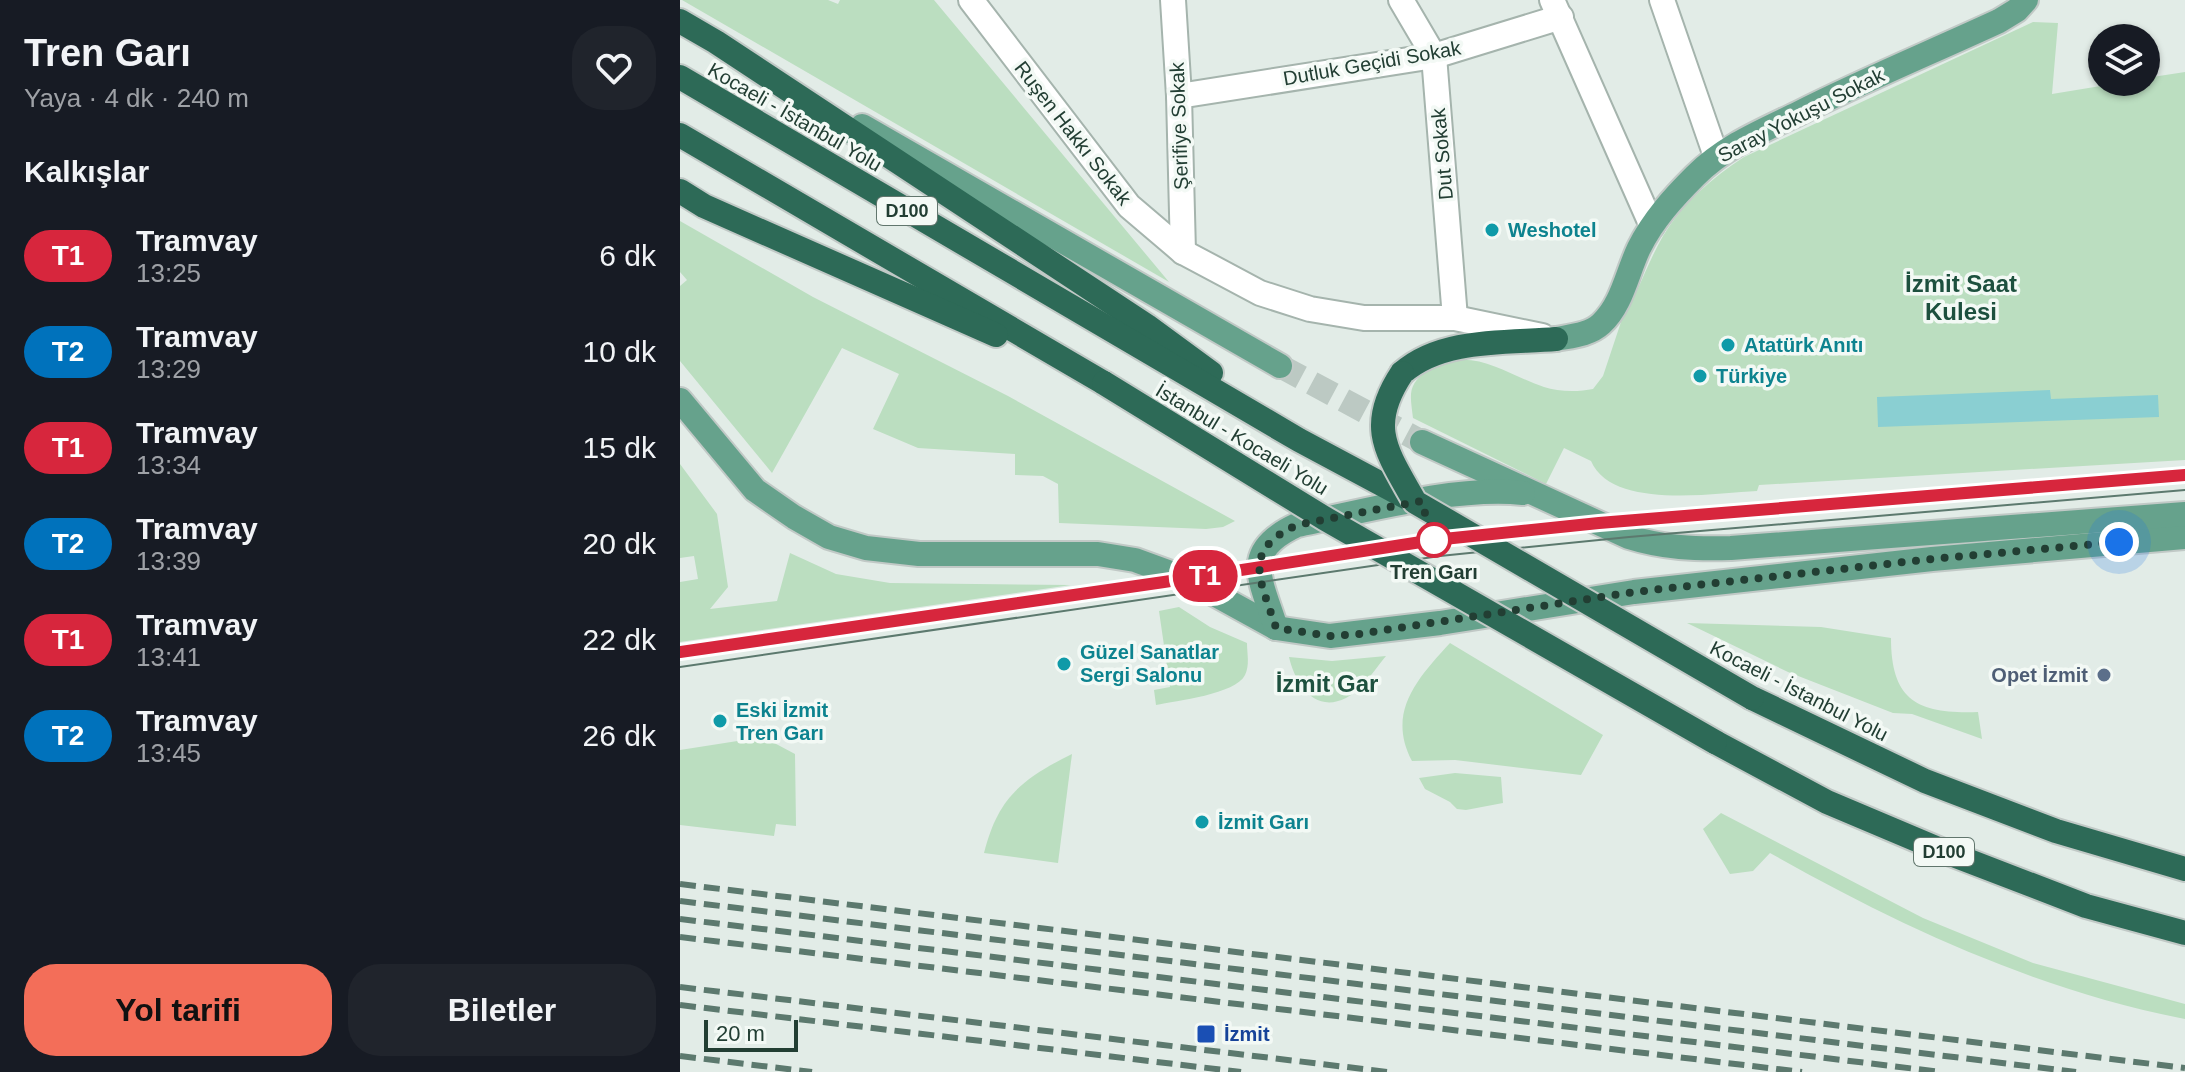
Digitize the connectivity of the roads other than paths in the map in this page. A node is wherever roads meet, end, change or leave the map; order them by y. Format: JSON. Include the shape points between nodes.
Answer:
{"nodes":[{"id":1,"x":971,"y":0,"type":"edge"},
{"id":2,"x":1173,"y":0,"type":"edge"},
{"id":3,"x":1401,"y":0,"type":"edge"},
{"id":4,"x":1662,"y":0,"type":"edge"},
{"id":5,"x":2026,"y":0,"type":"edge"},
{"id":6,"x":1557,"y":9,"type":"edge"},
{"id":7,"x":680,"y":21,"type":"edge"},
{"id":8,"x":716,"y":42,"type":"junction"},
{"id":9,"x":1434,"y":56,"type":"junction"},
{"id":10,"x":680,"y":77,"type":"edge"},
{"id":11,"x":1179,"y":96,"type":"junction"},
{"id":12,"x":680,"y":135,"type":"edge"},
{"id":13,"x":1716,"y":156,"type":"junction"},
{"id":14,"x":680,"y":191,"type":"edge"},
{"id":15,"x":1652,"y":226,"type":"junction"},
{"id":16,"x":1183,"y":252,"type":"junction"},
{"id":17,"x":1455,"y":318,"type":"junction"},
{"id":18,"x":1141,"y":335,"type":"junction"},
{"id":19,"x":1556,"y":339,"type":"junction"},
{"id":20,"x":1280,"y":366,"type":"tunnel mouth"},
{"id":21,"x":1104,"y":383,"type":"junction"},
{"id":22,"x":680,"y":400,"type":"edge"},
{"id":23,"x":1422,"y":442,"type":"tunnel mouth"},
{"id":24,"x":1538,"y":494,"type":"junction"},
{"id":25,"x":1415,"y":502,"type":"junction"},
{"id":26,"x":2185,"y":514,"type":"edge"},
{"id":27,"x":2185,"y":537,"type":"edge"},
{"id":28,"x":1276,"y":628,"type":"junction"},
{"id":29,"x":2185,"y":869,"type":"edge"},
{"id":30,"x":2185,"y":933,"type":"edge"}],
"edges":[{"from":1,"to":16,"type":"street","name":"Ruşen Hakkı Sokak","via":[[1129,206]]},
{"from":2,"to":11,"type":"street","name":"Şerifiye Sokak"},
{"from":3,"to":9,"type":"street","name":"Dut Sokak"},
{"from":4,"to":13,"type":"street"},
{"from":5,"to":13,"type":"main road","name":"Saray Yokuşu Sokak","via":[[1999,21]]},
{"from":6,"to":9,"type":"street","name":"Dutluk Geçidi Sokak"},
{"from":6,"to":15,"type":"street"},
{"from":7,"to":8,"type":"highway"},
{"from":8,"to":18,"type":"highway"},
{"from":8,"to":20,"type":"main road"},
{"from":9,"to":11,"type":"street","name":"Dutluk Geçidi Sokak"},
{"from":9,"to":17,"type":"street","name":"Dut Sokak"},
{"from":10,"to":18,"type":"highway","name":"Kocaeli - İstanbul Yolu","number":"D100"},
{"from":11,"to":16,"type":"street","name":"Şerifiye Sokak"},
{"from":12,"to":21,"type":"highway","name":"İstanbul - Kocaeli Yolu","number":"D100"},
{"from":13,"to":15,"type":"main road","name":"Saray Yokuşu Sokak"},
{"from":14,"to":21,"type":"highway"},
{"from":15,"to":19,"type":"main road","name":"Saray Yokuşu Sokak","via":[[1610,315],[1587,332]]},
{"from":16,"to":17,"type":"street","name":"Ruşen Hakkı Sokak","via":[[1260,293],[1310,309],[1364,318]]},
{"from":17,"to":19,"type":"street","name":"Ruşen Hakkı Sokak"},
{"from":18,"to":25,"type":"highway","number":"D100","via":[[1299,440]]},
{"from":19,"to":25,"type":"highway","bridge":true,"via":[[1432,354],[1402,373],[1386,401],[1384,440]]},
{"from":21,"to":30,"type":"highway","name":"İstanbul - Kocaeli Yolu","number":"D100","bridge":true,"via":[[1324,518],[1827,802],[2086,906]]},
{"from":22,"to":28,"type":"main road","via":[[755,490],[829,537],[919,554],[1098,554],[1135,560],[1187,579]]},
{"from":23,"to":24,"type":"main road"},
{"from":24,"to":26,"type":"main road","via":[[1629,537],[1657,546],[1702,549]]},
{"from":24,"to":28,"type":"main road","via":[[1466,493],[1297,525],[1279,533],[1264,547],[1260,562]]},
{"from":25,"to":29,"type":"highway","name":"Kocaeli - İstanbul Yolu","number":"D100","bridge":true,"via":[[1752,698],[1925,781],[2056,831]]},
{"from":27,"to":28,"type":"main road","via":[[1634,592],[1359,634],[1330,636]]}]}
